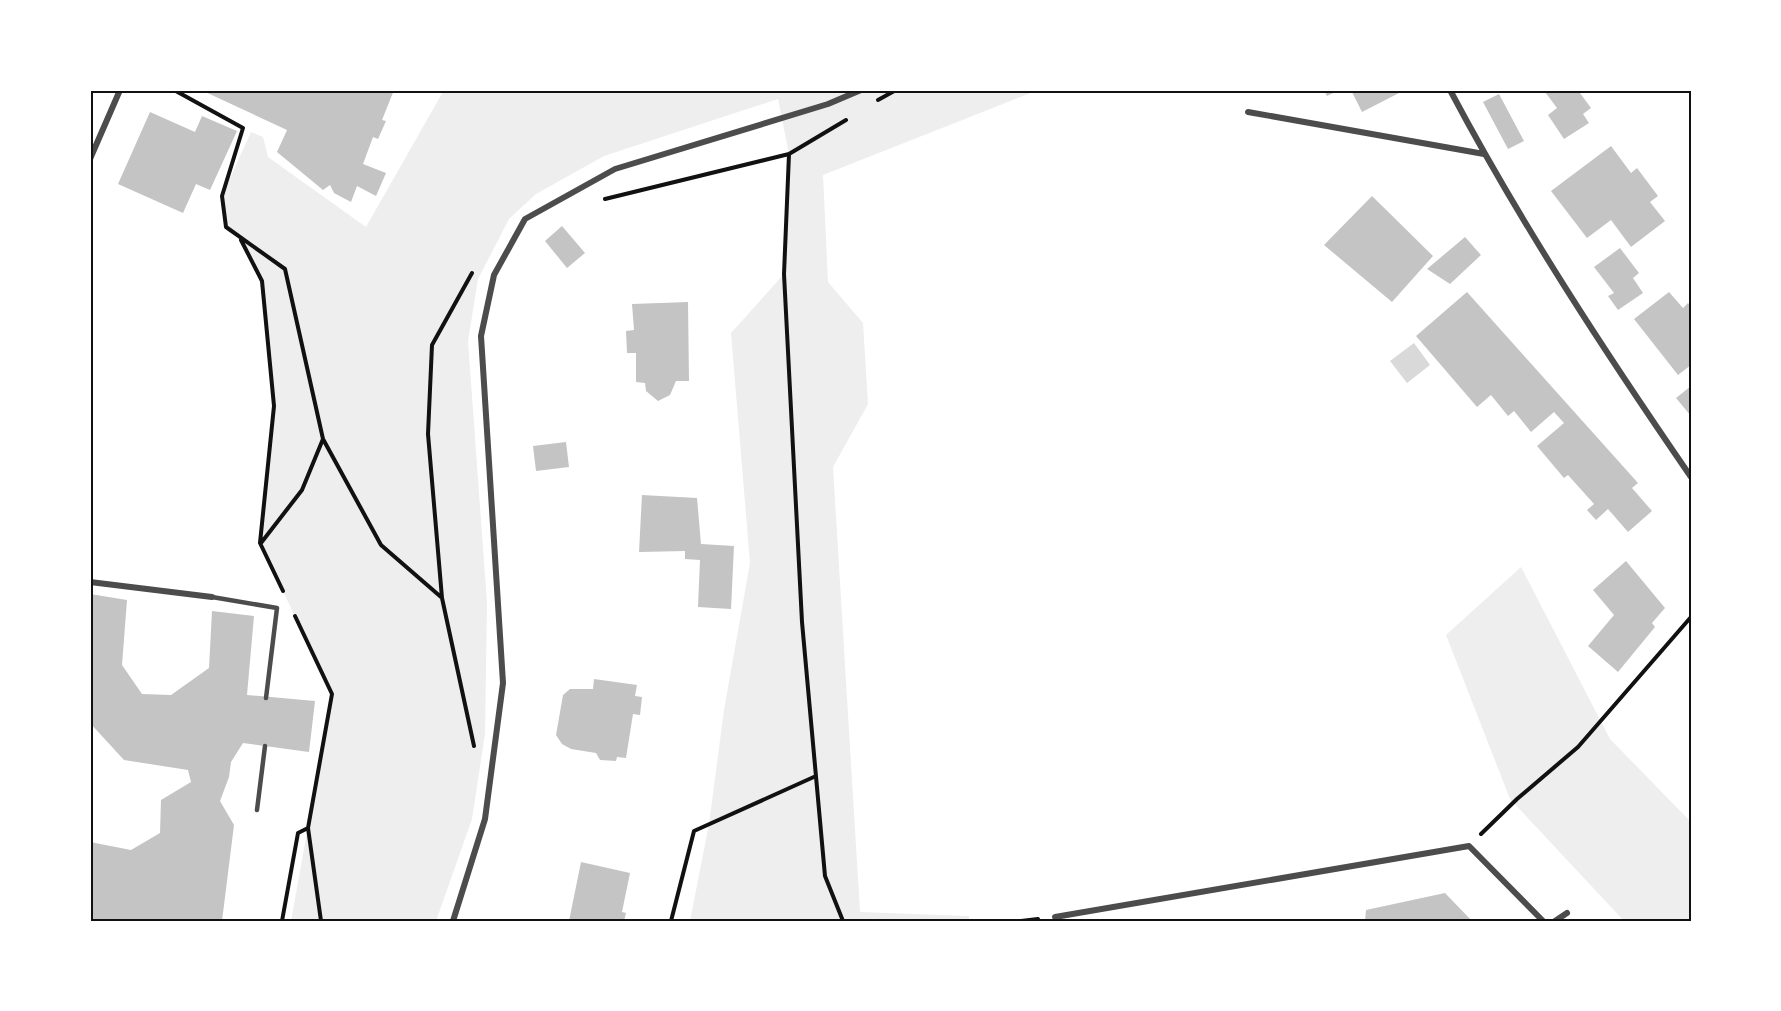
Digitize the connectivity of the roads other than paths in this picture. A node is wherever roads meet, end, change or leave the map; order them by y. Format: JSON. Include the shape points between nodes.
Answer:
{"nodes":[{"id":1,"x":120,"y":90,"type":"edge"},
{"id":2,"x":861,"y":90,"type":"edge"},
{"id":3,"x":1450,"y":90,"type":"edge"},
{"id":4,"x":1248,"y":111,"type":"dead end"},
{"id":5,"x":1484,"y":154,"type":"junction"},
{"id":6,"x":90,"y":159,"type":"edge"},
{"id":7,"x":1691,"y":477,"type":"edge"},
{"id":8,"x":90,"y":582,"type":"edge"},
{"id":9,"x":212,"y":597,"type":"joint"},
{"id":10,"x":266,"y":698,"type":"dead end"},
{"id":11,"x":265,"y":746,"type":"dead end"},
{"id":12,"x":257,"y":810,"type":"dead end"},
{"id":13,"x":1567,"y":914,"type":"dead end"},
{"id":14,"x":1055,"y":917,"type":"dead end"},
{"id":15,"x":453,"y":921,"type":"edge"},
{"id":16,"x":1543,"y":921,"type":"edge"},
{"id":17,"x":1555,"y":921,"type":"edge"}],
"edges":[{"from":1,"to":6,"type":"street"},
{"from":2,"to":15,"type":"street","via":[[828,104],[615,169],[525,219],[494,275],[481,336],[503,683],[485,819]]},
{"from":3,"to":5,"type":"street"},
{"from":4,"to":5,"type":"street"},
{"from":5,"to":7,"type":"street","via":[[1611,361]]},
{"from":8,"to":9,"type":"street"},
{"from":9,"to":10,"type":"lane","via":[[277,608]]},
{"from":11,"to":12,"type":"lane"},
{"from":13,"to":17,"type":"street"},
{"from":14,"to":16,"type":"street","via":[[1469,846]]}]}
